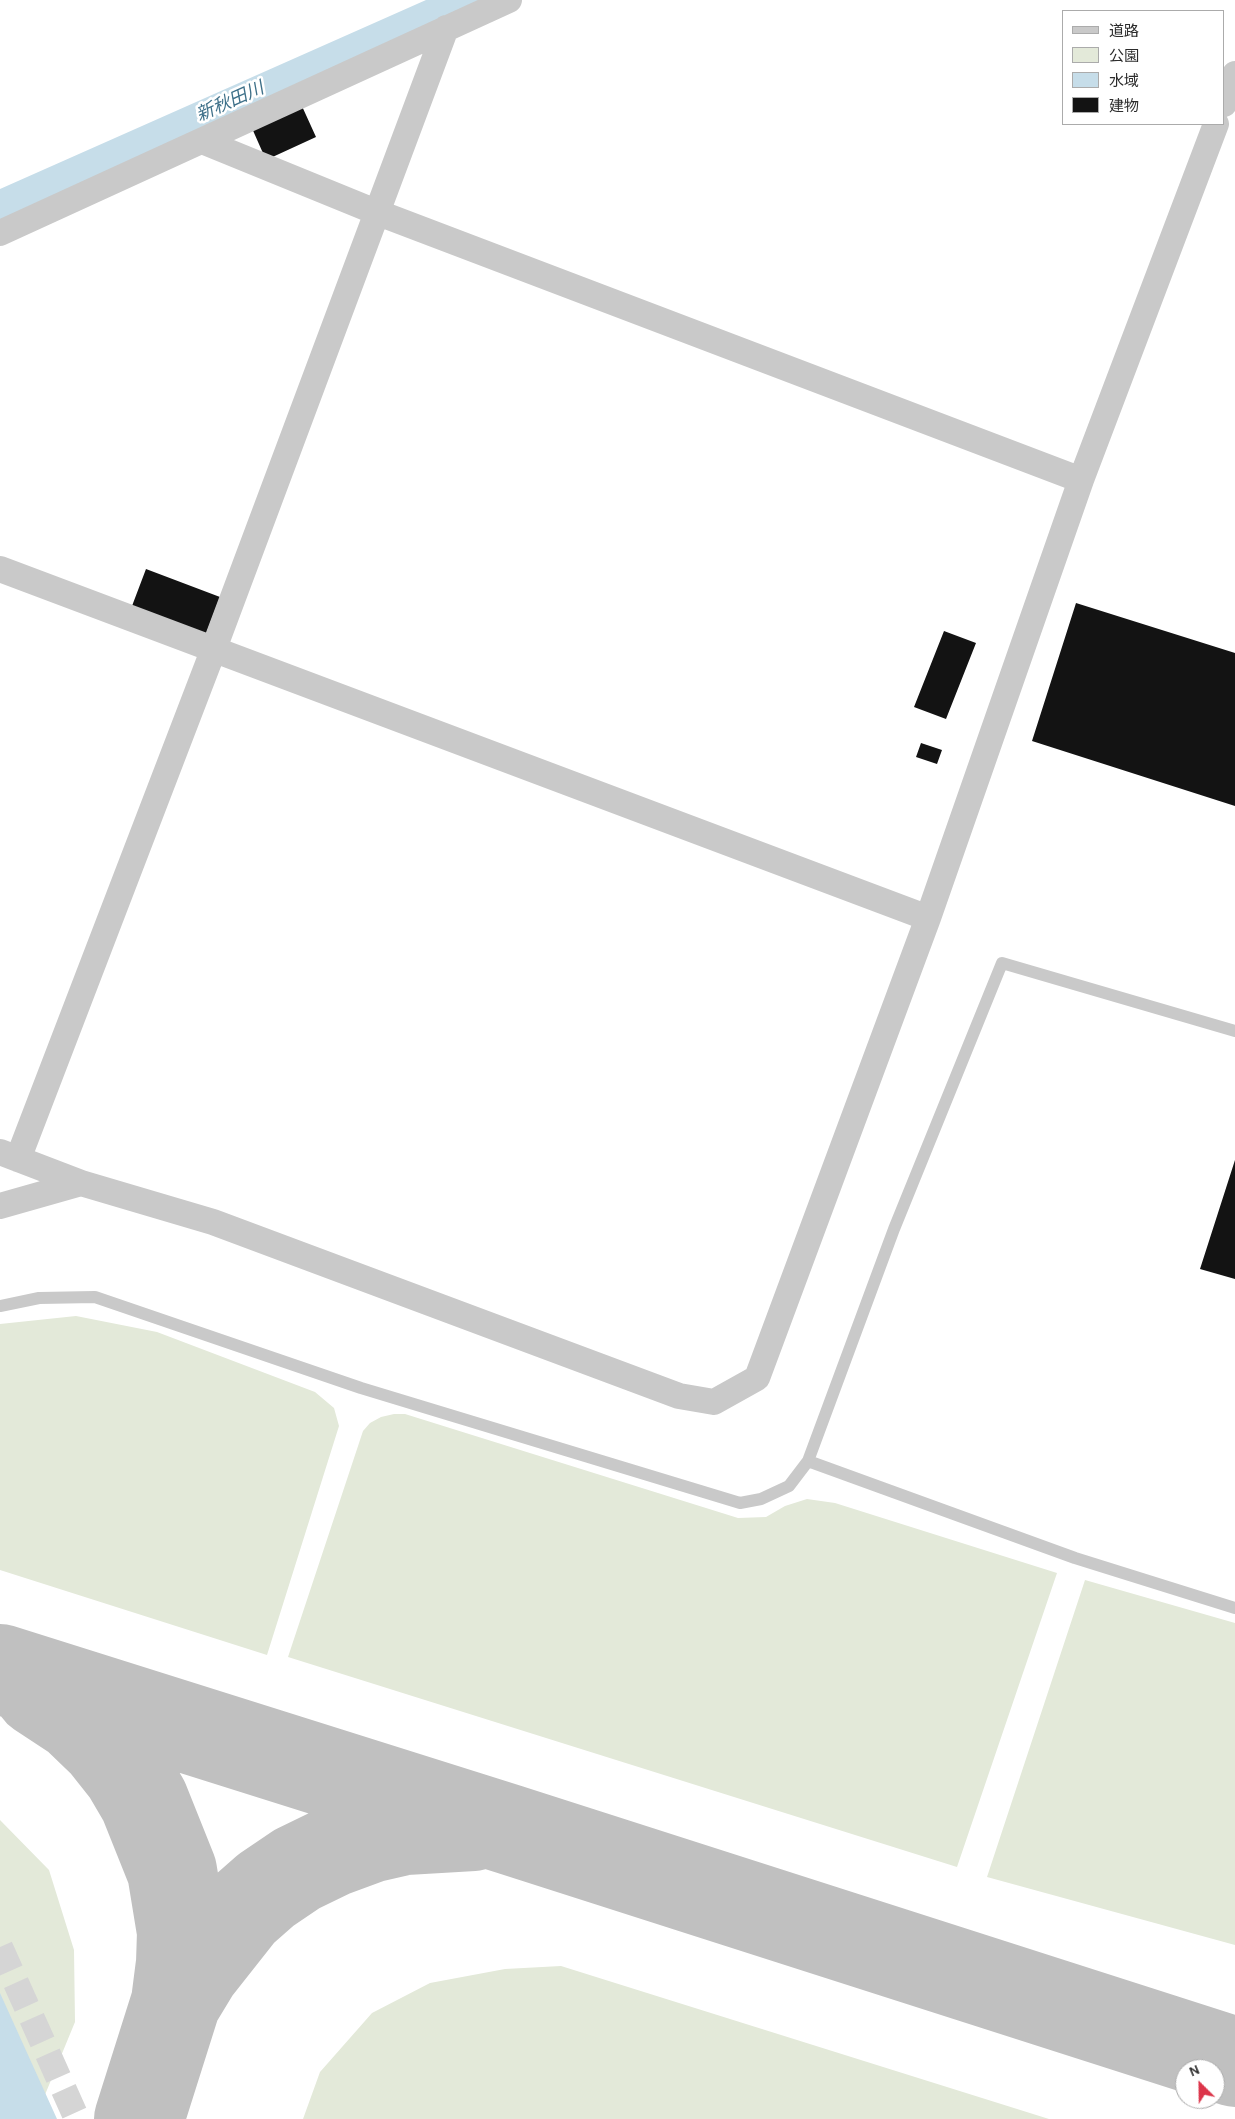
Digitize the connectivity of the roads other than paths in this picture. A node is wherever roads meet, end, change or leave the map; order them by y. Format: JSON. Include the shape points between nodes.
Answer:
{"nodes":[{"id":1,"x":509,"y":0,"type":"edge"},
{"id":2,"x":446,"y":28,"type":"junction"},
{"id":3,"x":1235,"y":74,"type":"edge"},
{"id":4,"x":1225,"y":101,"type":"edge"},
{"id":5,"x":1216,"y":125,"type":"edge"},
{"id":6,"x":202,"y":141,"type":"junction"},
{"id":7,"x":376,"y":212,"type":"junction"},
{"id":8,"x":0,"y":233,"type":"edge"},
{"id":9,"x":1081,"y":480,"type":"junction"},
{"id":10,"x":0,"y":570,"type":"edge"},
{"id":11,"x":213,"y":651,"type":"junction"},
{"id":12,"x":928,"y":918,"type":"junction"},
{"id":13,"x":1235,"y":1031,"type":"edge"},
{"id":14,"x":9,"y":1156,"type":"edge"},
{"id":15,"x":80,"y":1183,"type":"junction"},
{"id":16,"x":0,"y":1206,"type":"edge"},
{"id":17,"x":0,"y":1306,"type":"edge"},
{"id":18,"x":808,"y":1461,"type":"junction"},
{"id":19,"x":1235,"y":1608,"type":"edge"}],
"edges":[{"from":1,"to":2,"type":"street"},
{"from":2,"to":6,"type":"street"},
{"from":2,"to":7,"type":"street"},
{"from":3,"to":4,"type":"street"},
{"from":5,"to":9,"type":"street"},
{"from":6,"to":7,"type":"street"},
{"from":6,"to":8,"type":"street"},
{"from":7,"to":9,"type":"street"},
{"from":7,"to":11,"type":"street"},
{"from":9,"to":12,"type":"street"},
{"from":10,"to":11,"type":"street"},
{"from":11,"to":12,"type":"street"},
{"from":11,"to":14,"type":"street"},
{"from":12,"to":15,"type":"street","via":[[757,1378],[714,1402],[679,1396],[213,1222]]},
{"from":13,"to":18,"type":"lane","via":[[1002,963],[894,1229]]},
{"from":14,"to":15,"type":"street"},
{"from":15,"to":16,"type":"street"},
{"from":17,"to":18,"type":"lane","via":[[40,1298],[95,1297],[371,1390],[740,1504],[761,1499],[789,1486]]},
{"from":18,"to":19,"type":"lane","via":[[1076,1558]]}]}
